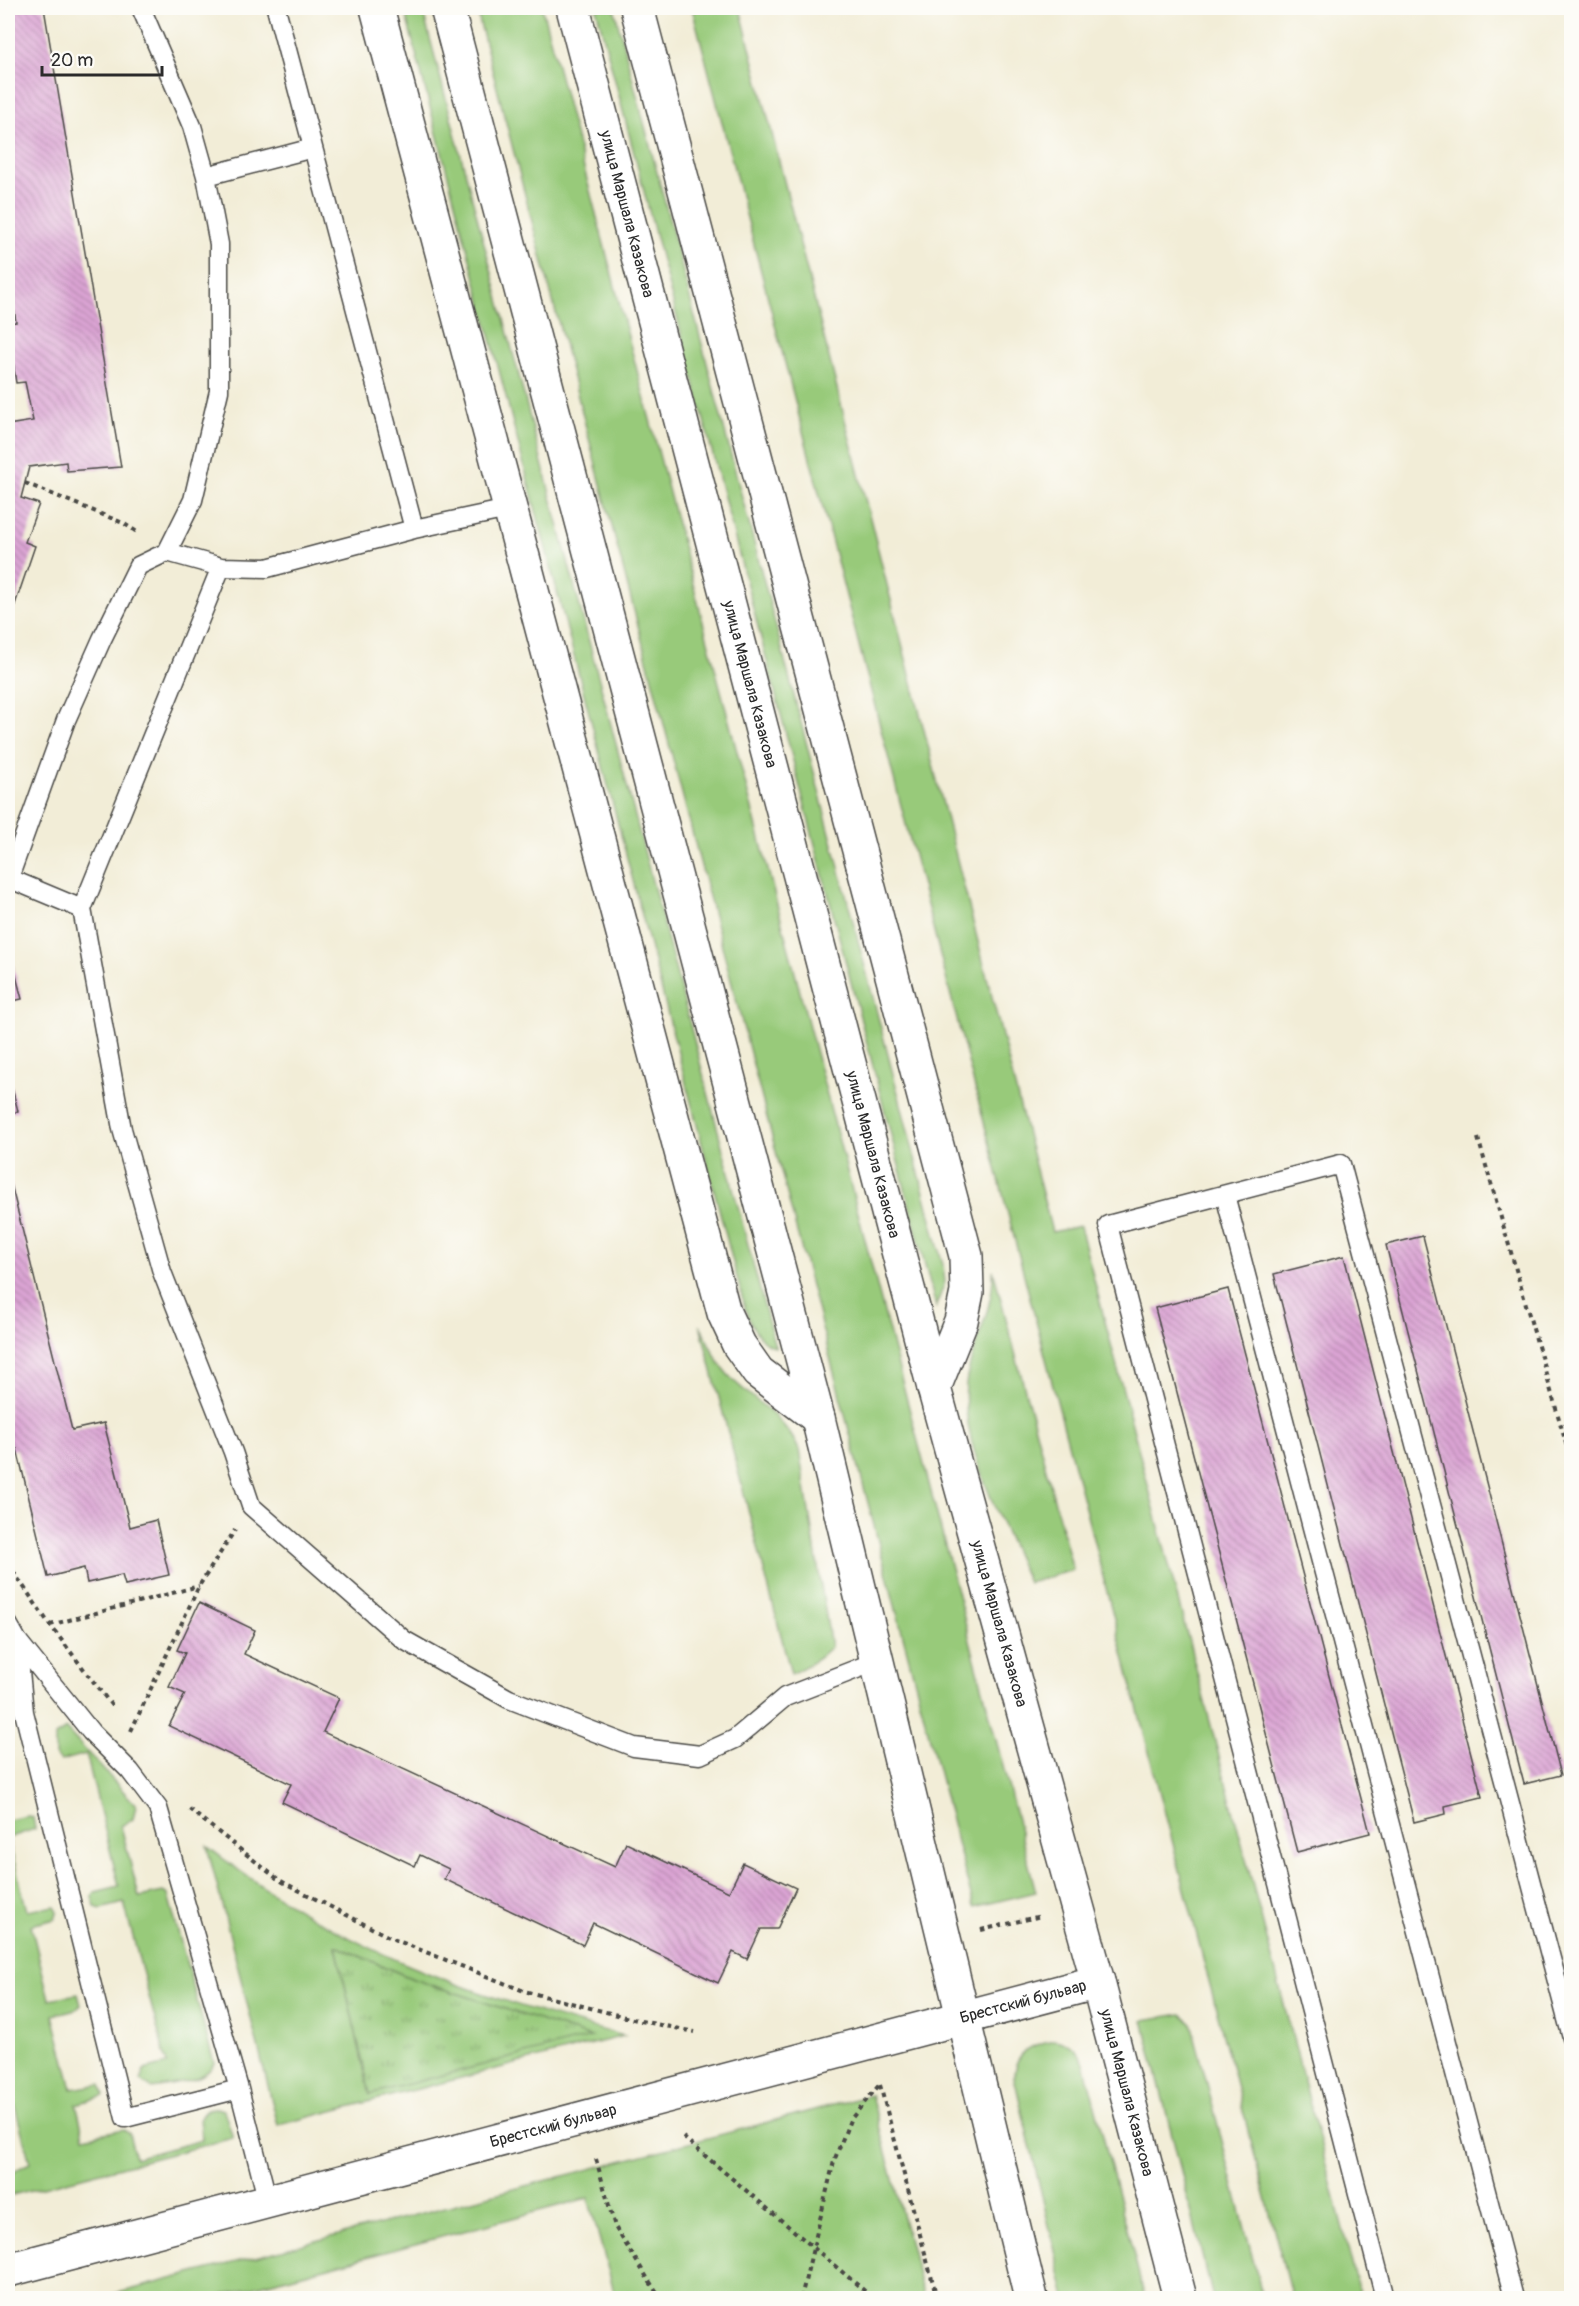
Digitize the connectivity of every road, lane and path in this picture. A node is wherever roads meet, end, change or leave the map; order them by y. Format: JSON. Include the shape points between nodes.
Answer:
{"nodes":[{"id":1,"x":141,"y":8,"type":"edge"},
{"id":2,"x":276,"y":8,"type":"edge"},
{"id":3,"x":377,"y":8,"type":"edge"},
{"id":4,"x":447,"y":8,"type":"edge"},
{"id":5,"x":573,"y":8,"type":"edge"},
{"id":6,"x":637,"y":8,"type":"edge"},
{"id":7,"x":313,"y":148,"type":"junction"},
{"id":8,"x":206,"y":176,"type":"junction"},
{"id":9,"x":25,"y":483,"type":"dead end"},
{"id":10,"x":508,"y":509,"type":"junction"},
{"id":11,"x":414,"y":529,"type":"junction"},
{"id":12,"x":167,"y":552,"type":"junction"},
{"id":13,"x":220,"y":567,"type":"junction"},
{"id":14,"x":8,"y":878,"type":"edge"},
{"id":15,"x":82,"y":909,"type":"junction"},
{"id":16,"x":1478,"y":1138,"type":"dead end"},
{"id":17,"x":1226,"y":1195,"type":"junction"},
{"id":18,"x":934,"y":1388,"type":"junction"},
{"id":19,"x":818,"y":1418,"type":"junction"},
{"id":20,"x":1572,"y":1464,"type":"edge"},
{"id":21,"x":251,"y":1506,"type":"junction"},
{"id":22,"x":199,"y":1586,"type":"junction"},
{"id":23,"x":8,"y":1624,"type":"edge"},
{"id":24,"x":17,"y":1641,"type":"junction"},
{"id":25,"x":877,"y":1661,"type":"junction"},
{"id":26,"x":91,"y":1732,"type":"junction"},
{"id":27,"x":158,"y":1808,"type":"junction"},
{"id":28,"x":1042,"y":1916,"type":"dead end"},
{"id":29,"x":980,"y":1930,"type":"dead end"},
{"id":30,"x":1098,"y":1983,"type":"junction"},
{"id":31,"x":962,"y":2019,"type":"junction"},
{"id":32,"x":695,"y":2032,"type":"dead end"},
{"id":33,"x":1572,"y":2038,"type":"edge"},
{"id":34,"x":878,"y":2077,"type":"dead end"},
{"id":35,"x":880,"y":2084,"type":"junction"},
{"id":36,"x":239,"y":2089,"type":"junction"},
{"id":37,"x":683,"y":2137,"type":"dead end"},
{"id":38,"x":596,"y":2159,"type":"dead end"},
{"id":39,"x":268,"y":2202,"type":"junction"},
{"id":40,"x":814,"y":2248,"type":"junction"},
{"id":41,"x":8,"y":2270,"type":"edge"},
{"id":42,"x":660,"y":2298,"type":"edge"},
{"id":43,"x":801,"y":2298,"type":"edge"},
{"id":44,"x":873,"y":2298,"type":"edge"},
{"id":45,"x":938,"y":2298,"type":"edge"},
{"id":46,"x":1032,"y":2298,"type":"edge"},
{"id":47,"x":1180,"y":2298,"type":"edge"},
{"id":48,"x":1385,"y":2298,"type":"edge"},
{"id":49,"x":1514,"y":2298,"type":"edge"}],
"edges":[{"from":1,"to":8,"type":"lane","via":[[192,126]]},
{"from":2,"to":7,"type":"lane"},
{"from":3,"to":10,"type":"main road"},
{"from":4,"to":19,"type":"main road"},
{"from":5,"to":18,"type":"main road","name":"улица Маршала Казакова"},
{"from":6,"to":18,"type":"main road","via":[[966,1256],[968,1292],[961,1321]]},
{"from":7,"to":8,"type":"lane"},
{"from":7,"to":11,"type":"lane"},
{"from":8,"to":12,"type":"lane","via":[[219,244],[219,391],[193,500]]},
{"from":9,"to":12,"type":"path","via":[[123,523]]},
{"from":10,"to":11,"type":"lane"},
{"from":10,"to":19,"type":"main road","via":[[724,1313],[758,1372]]},
{"from":11,"to":13,"type":"lane","via":[[267,568]]},
{"from":12,"to":13,"type":"lane"},
{"from":12,"to":14,"type":"lane","via":[[138,566],[102,639],[66,720]]},
{"from":13,"to":15,"type":"lane"},
{"from":14,"to":15,"type":"lane"},
{"from":15,"to":21,"type":"lane","via":[[122,1129],[159,1261]]},
{"from":16,"to":20,"type":"path"},
{"from":17,"to":33,"type":"lane","via":[[1341,1164]]},
{"from":17,"to":48,"type":"lane","via":[[1108,1226]]},
{"from":17,"to":49,"type":"lane"},
{"from":18,"to":30,"type":"main road","name":"улица Маршала Казакова"},
{"from":19,"to":25,"type":"main road"},
{"from":21,"to":22,"type":"path"},
{"from":21,"to":25,"type":"lane","via":[[404,1640],[509,1699],[634,1747],[700,1755],[735,1739],[785,1697]]},
{"from":22,"to":24,"type":"path","via":[[50,1625]]},
{"from":22,"to":26,"type":"path","via":[[131,1731]]},
{"from":23,"to":24,"type":"lane"},
{"from":24,"to":26,"type":"lane"},
{"from":24,"to":36,"type":"lane","via":[[24,1712],[125,2118]]},
{"from":25,"to":31,"type":"main road"},
{"from":26,"to":27,"type":"lane","via":[[130,1771]]},
{"from":27,"to":32,"type":"path","via":[[192,1809],[279,1880],[393,1939],[524,1991]]},
{"from":27,"to":36,"type":"lane"},
{"from":28,"to":29,"type":"path"},
{"from":30,"to":31,"type":"main road","name":"Брестский бульвар"},
{"from":30,"to":47,"type":"main road","name":"улица Маршала Казакова"},
{"from":31,"to":39,"type":"main road","name":"Брестский бульвар"},
{"from":31,"to":46,"type":"main road"},
{"from":34,"to":35,"type":"path"},
{"from":35,"to":40,"type":"path","via":[[850,2120],[826,2186]]},
{"from":35,"to":45,"type":"path"},
{"from":36,"to":39,"type":"lane"},
{"from":37,"to":40,"type":"path"},
{"from":38,"to":42,"type":"path","via":[[615,2227]]},
{"from":39,"to":41,"type":"main road","name":"Брестский бульвар"},
{"from":40,"to":43,"type":"path"},
{"from":40,"to":44,"type":"path"}]}
